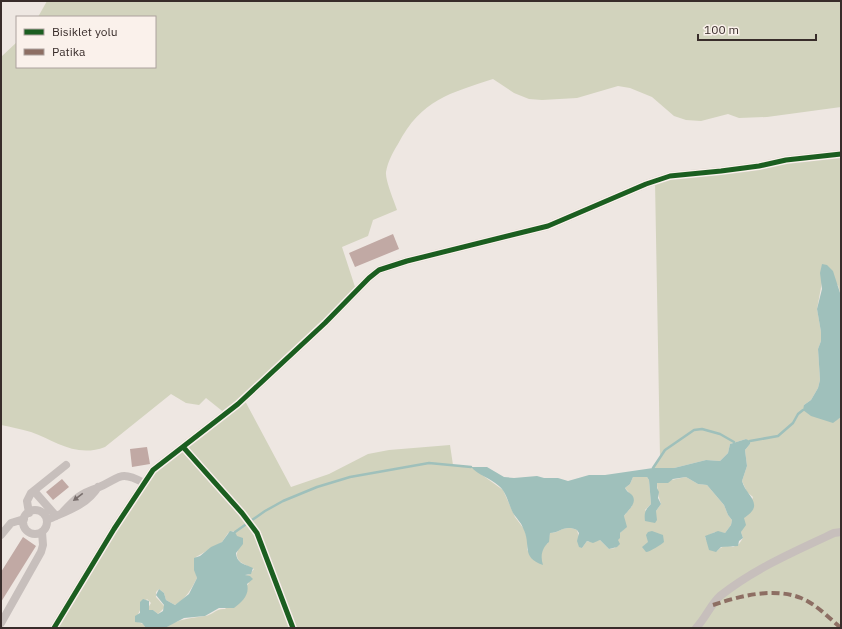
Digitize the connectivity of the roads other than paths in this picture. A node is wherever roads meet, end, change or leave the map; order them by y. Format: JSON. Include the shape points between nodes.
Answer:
{"nodes":[{"id":1,"x":841,"y":154,"type":"edge"},
{"id":2,"x":184,"y":448,"type":"junction"},
{"id":3,"x":66,"y":465,"type":"dead end"},
{"id":4,"x":144,"y":483,"type":"junction"},
{"id":5,"x":34,"y":491,"type":"junction"},
{"id":6,"x":59,"y":514,"type":"junction"},
{"id":7,"x":26,"y":516,"type":"junction"},
{"id":8,"x":47,"y":520,"type":"junction"},
{"id":9,"x":42,"y":532,"type":"junction"},
{"id":10,"x":841,"y":532,"type":"edge"},
{"id":11,"x":1,"y":535,"type":"edge"},
{"id":12,"x":1,"y":623,"type":"edge"},
{"id":13,"x":54,"y":628,"type":"edge"},
{"id":14,"x":293,"y":628,"type":"edge"},
{"id":15,"x":696,"y":628,"type":"edge"}],
"edges":[{"from":1,"to":2,"type":"street","via":[[670,176],[548,226],[379,270],[261,384]]},
{"from":2,"to":4,"type":"street","via":[[153,470]]},
{"from":2,"to":14,"type":"street","via":[[257,533]]},
{"from":3,"to":5,"type":"street"},
{"from":4,"to":6,"type":"street","via":[[130,477],[112,478],[72,500]]},
{"from":4,"to":13,"type":"street"},
{"from":5,"to":6,"type":"street"},
{"from":5,"to":7,"type":"street","via":[[27,501]]},
{"from":6,"to":8,"type":"street"},
{"from":7,"to":8,"type":"street","via":[[40,511]]},
{"from":7,"to":9,"type":"street","via":[[25,528],[37,534]]},
{"from":7,"to":11,"type":"street","via":[[11,523]]},
{"from":8,"to":9,"type":"street","via":[[46,528]]},
{"from":9,"to":12,"type":"street","via":[[41,552]]},
{"from":10,"to":15,"type":"street","via":[[787,555],[746,579],[719,597]]}]}
